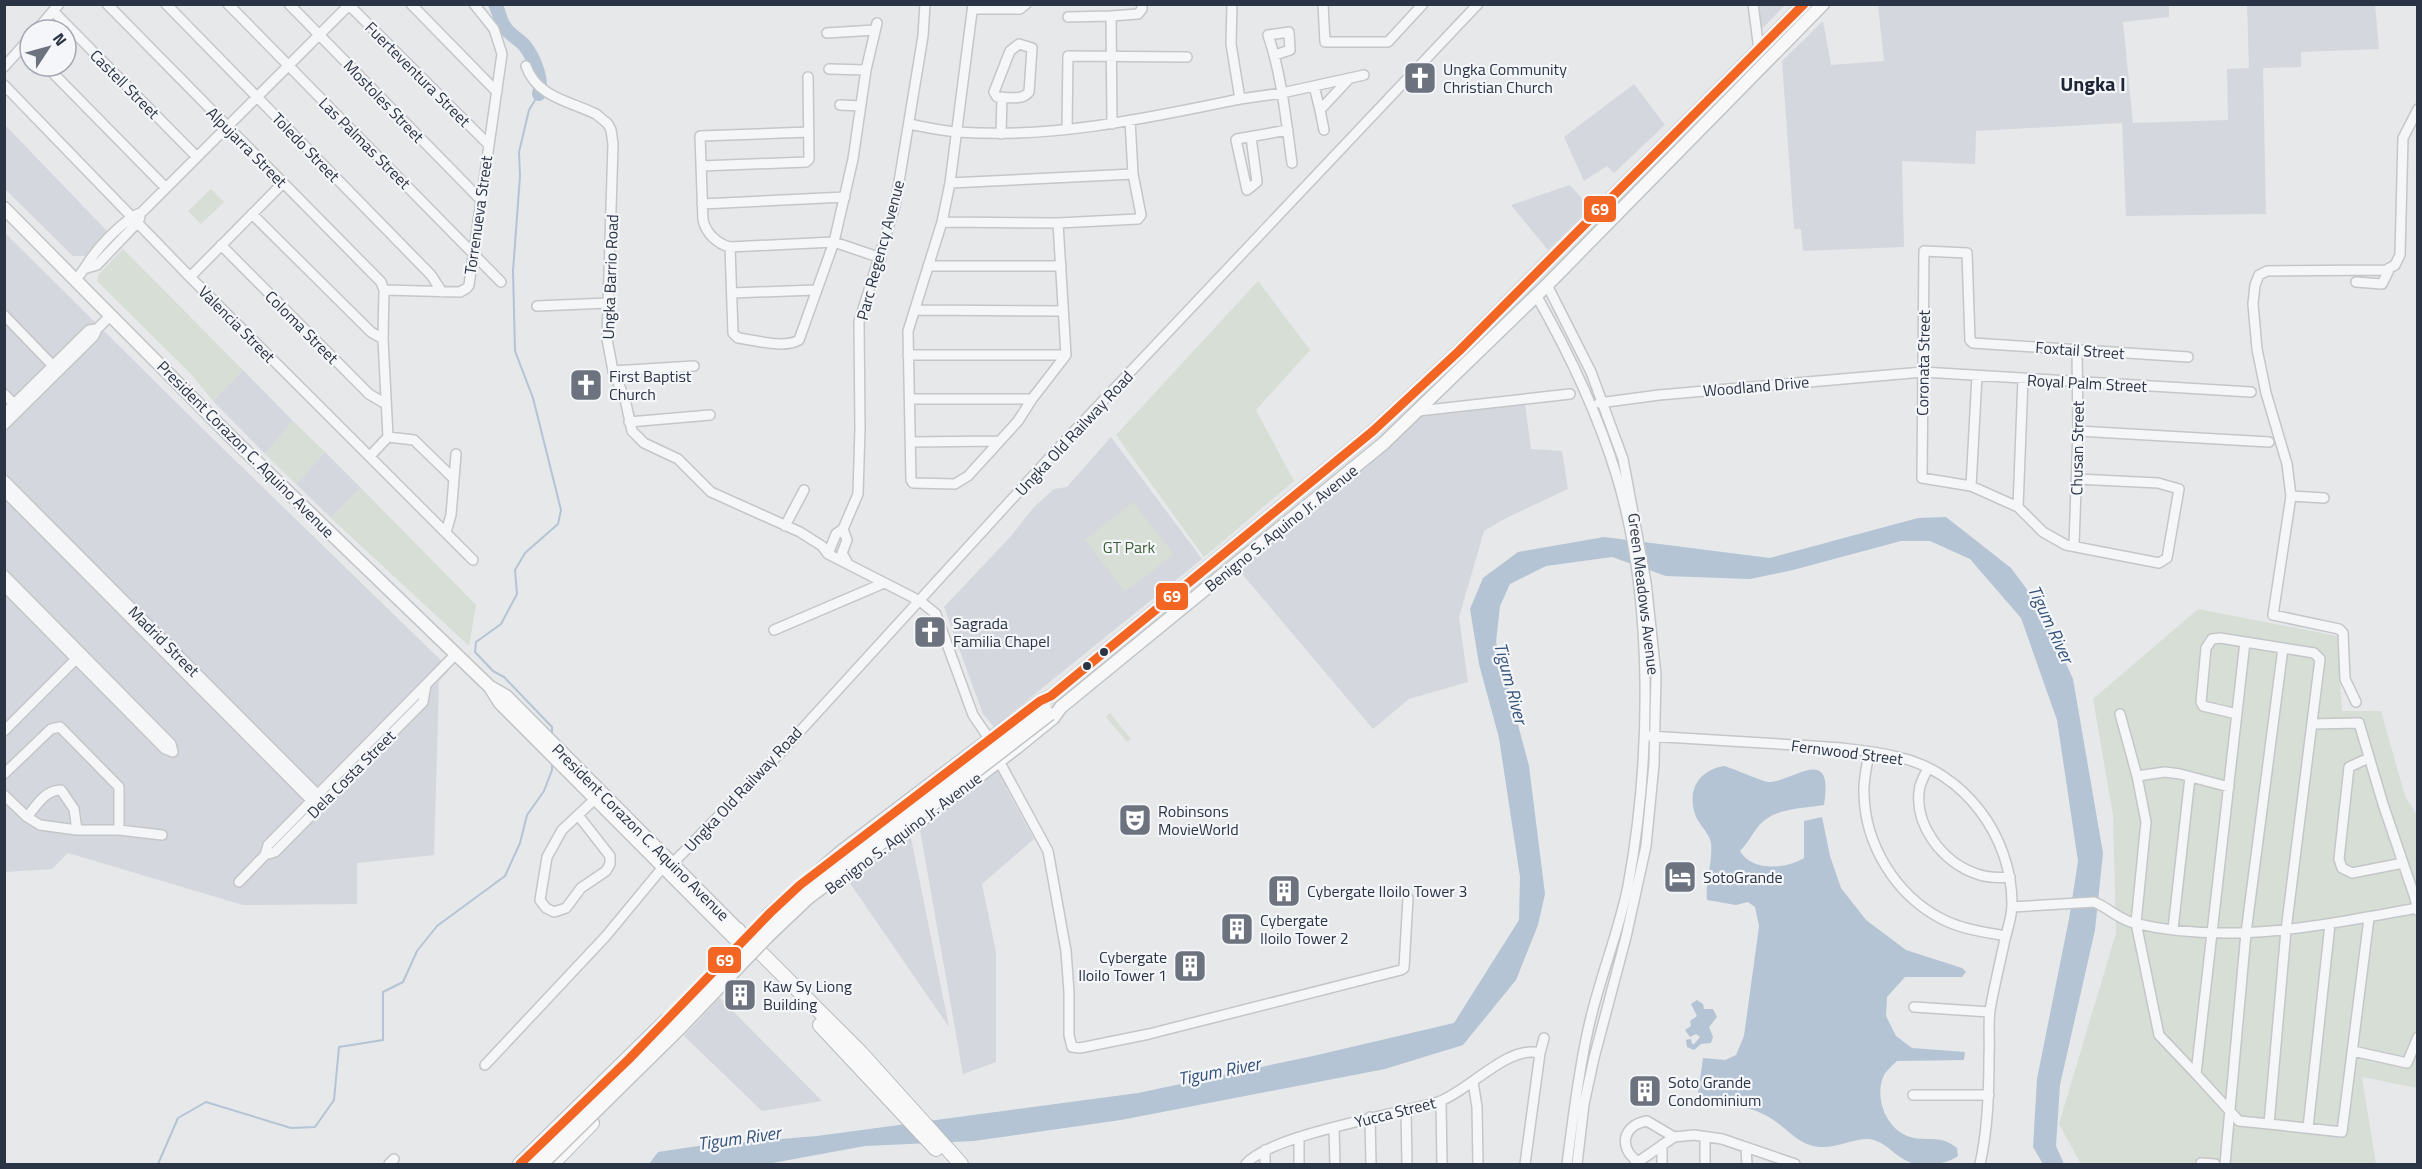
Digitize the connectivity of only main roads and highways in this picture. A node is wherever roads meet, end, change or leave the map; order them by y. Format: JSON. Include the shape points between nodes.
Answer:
{"nodes":[{"id":1,"x":1804,"y":4,"type":"edge"},
{"id":2,"x":1823,"y":4,"type":"edge"},
{"id":3,"x":1783,"y":25,"type":"junction"},
{"id":4,"x":1792,"y":35,"type":"junction"},
{"id":5,"x":4,"y":208,"type":"edge"},
{"id":6,"x":1459,"y":351,"type":"junction"},
{"id":7,"x":1469,"y":362,"type":"junction"},
{"id":8,"x":1154,"y":612,"type":"junction"},
{"id":9,"x":1163,"y":624,"type":"junction"},
{"id":10,"x":1051,"y":706,"type":"junction"},
{"id":11,"x":562,"y":759,"type":"junction"},
{"id":12,"x":876,"y":826,"type":"junction"},
{"id":13,"x":890,"y":844,"type":"junction"},
{"id":14,"x":668,"y":866,"type":"junction"},
{"id":15,"x":800,"y":885,"type":"joint"},
{"id":16,"x":750,"y":948,"type":"junction"},
{"id":17,"x":670,"y":1016,"type":"junction"},
{"id":18,"x":684,"y":1030,"type":"junction"},
{"id":19,"x":956,"y":1163,"type":"edge"},
{"id":20,"x":520,"y":1164,"type":"edge"},
{"id":21,"x":529,"y":1164,"type":"edge"},
{"id":22,"x":542,"y":1164,"type":"edge"},
{"id":23,"x":552,"y":1164,"type":"edge"}],
"edges":[{"from":1,"to":3,"type":"main road","name":"Benigno S. Aquino Jr. Avenue"},
{"from":2,"to":4,"type":"main road","name":"Benigno S. Aquino Jr. Avenue"},
{"from":3,"to":4,"type":"main road"},
{"from":3,"to":6,"type":"main road","name":"Benigno S. Aquino Jr. Avenue"},
{"from":4,"to":7,"type":"main road","name":"Benigno S. Aquino Jr. Avenue"},
{"from":5,"to":11,"type":"main road","name":"President Corazon C. Aquino Avenue","via":[[250,456]]},
{"from":6,"to":7,"type":"main road"},
{"from":6,"to":8,"type":"main road","name":"Benigno S. Aquino Jr. Avenue","via":[[1373,431]]},
{"from":7,"to":9,"type":"main road","name":"Benigno S. Aquino Jr. Avenue","via":[[1384,443]]},
{"from":8,"to":9,"type":"main road"},
{"from":8,"to":10,"type":"main road","name":"Benigno S. Aquino Jr. Avenue"},
{"from":9,"to":10,"type":"main road","name":"Benigno S. Aquino Jr. Avenue"},
{"from":10,"to":12,"type":"main road","name":"Benigno S. Aquino Jr. Avenue","via":[[1040,701]]},
{"from":10,"to":13,"type":"main road","name":"Benigno S. Aquino Jr. Avenue","via":[[1053,718]]},
{"from":10,"to":21,"type":"main road","bridge":true,"via":[[801,891]]},
{"from":10,"to":22,"type":"main road","bridge":true,"via":[[927,809],[808,898]]},
{"from":11,"to":14,"type":"main road","name":"President Corazon C. Aquino Avenue"},
{"from":11,"to":14,"type":"main road","name":"President Corazon C. Aquino Avenue","via":[[595,799]]},
{"from":12,"to":13,"type":"main road"},
{"from":12,"to":15,"type":"main road","name":"Benigno S. Aquino Jr. Avenue"},
{"from":13,"to":16,"type":"main road","name":"Benigno S. Aquino Jr. Avenue"},
{"from":14,"to":16,"type":"main road","name":"President Corazon C. Aquino Avenue"},
{"from":15,"to":16,"type":"highway","via":[[792,904]]},
{"from":16,"to":17,"type":"highway","name":"Benigno S. Aquino Jr. Avenue"},
{"from":16,"to":18,"type":"highway","via":[[712,989],[705,1009]]},
{"from":16,"to":19,"type":"highway","name":"President Corazon C. Aquino Avenue"},
{"from":17,"to":18,"type":"highway"},
{"from":17,"to":20,"type":"highway","name":"Benigno S. Aquino Jr. Avenue"},
{"from":18,"to":23,"type":"highway"}]}
